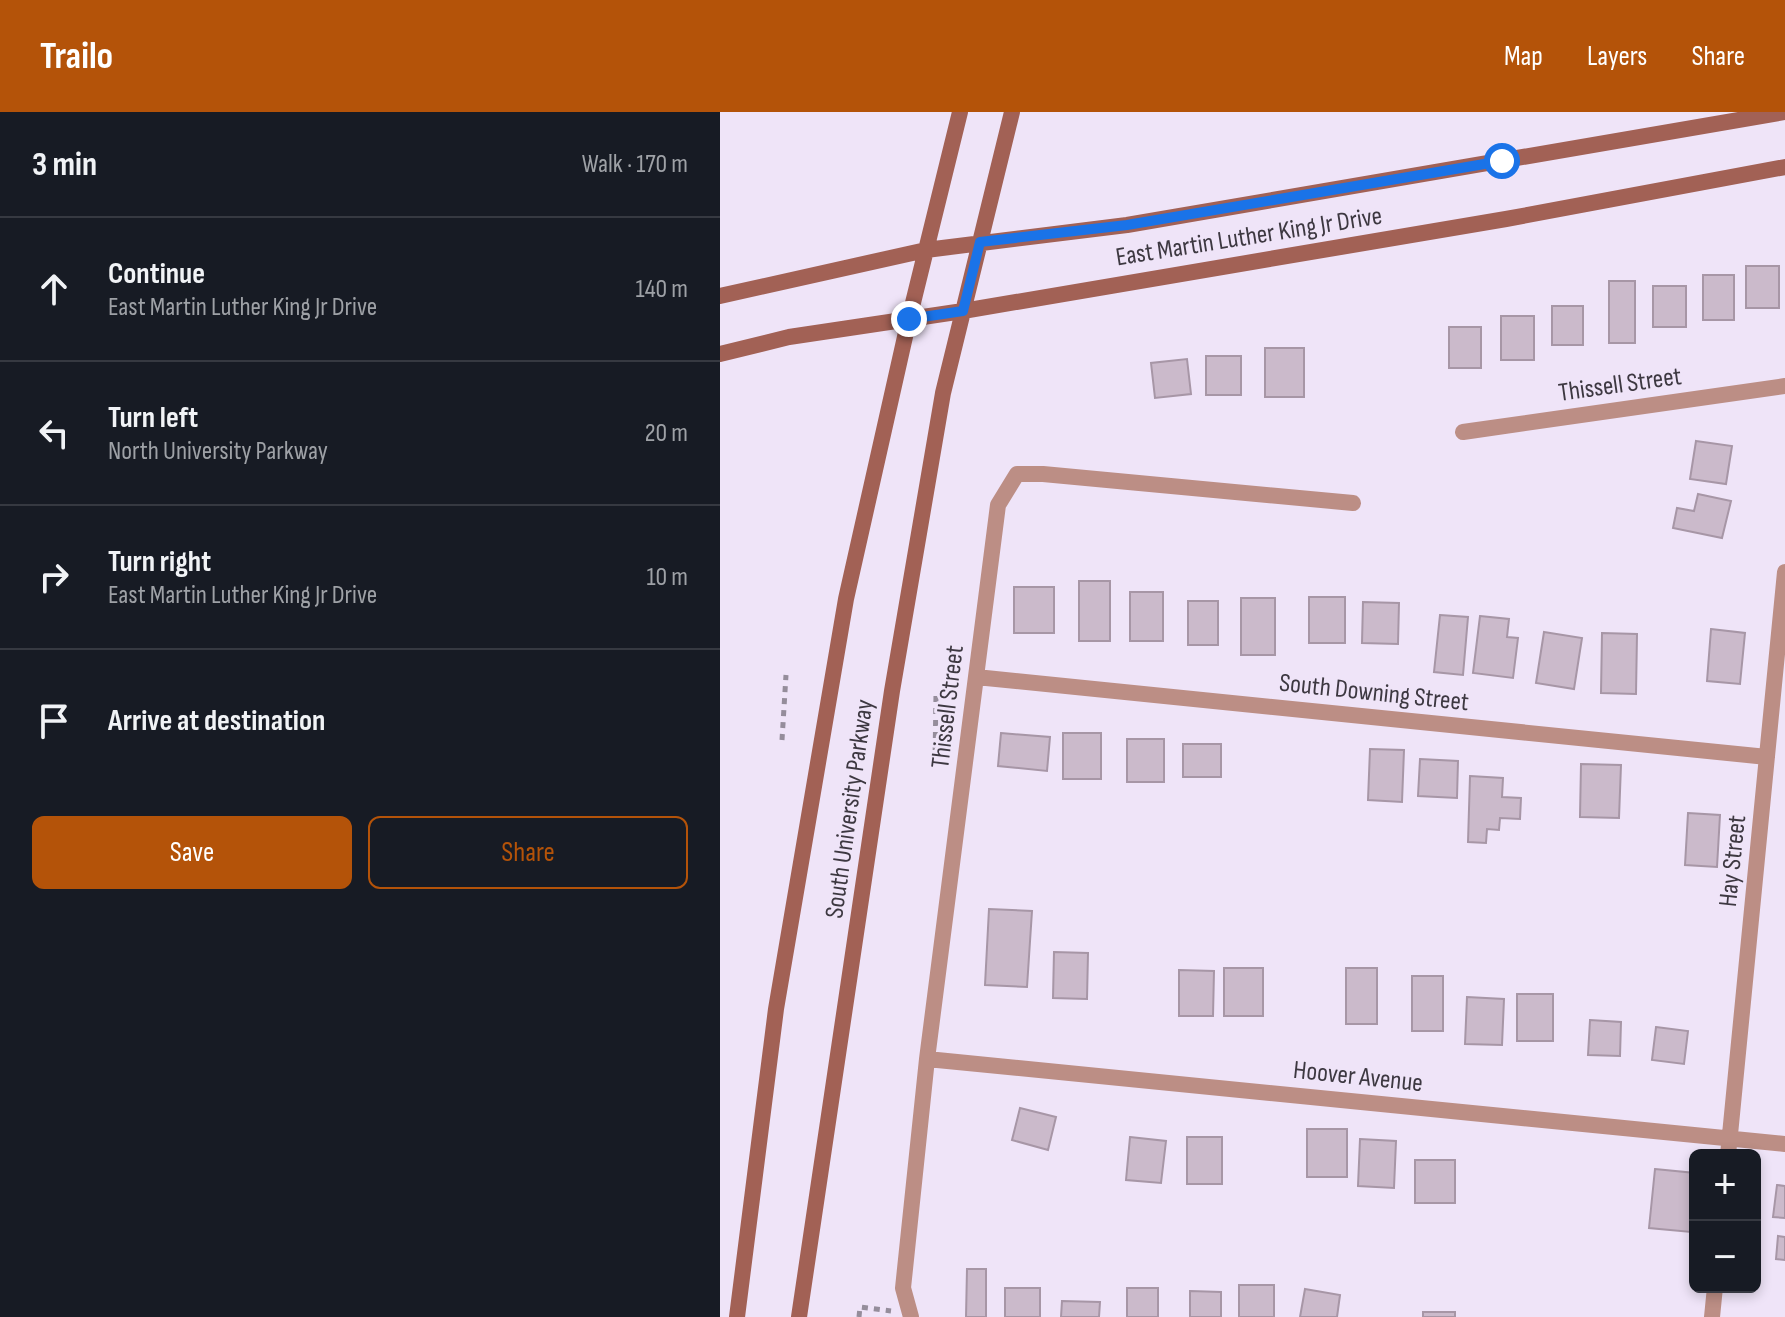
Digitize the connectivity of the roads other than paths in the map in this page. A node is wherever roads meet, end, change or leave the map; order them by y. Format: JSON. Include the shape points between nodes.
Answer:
{"nodes":[{"id":1,"x":960,"y":112,"type":"edge"},
{"id":2,"x":1012,"y":112,"type":"edge"},
{"id":3,"x":1785,"y":112,"type":"edge"},
{"id":4,"x":1785,"y":167,"type":"edge"},
{"id":5,"x":980,"y":242,"type":"junction"},
{"id":6,"x":926,"y":250,"type":"junction"},
{"id":7,"x":720,"y":296,"type":"edge"},
{"id":8,"x":963,"y":311,"type":"junction"},
{"id":9,"x":909,"y":319,"type":"junction"},
{"id":10,"x":720,"y":354,"type":"edge"},
{"id":11,"x":1785,"y":386,"type":"edge"},
{"id":12,"x":1463,"y":432,"type":"dead end"},
{"id":13,"x":1353,"y":503,"type":"dead end"},
{"id":14,"x":1785,"y":572,"type":"edge"},
{"id":15,"x":976,"y":677,"type":"junction"},
{"id":16,"x":1767,"y":757,"type":"junction"},
{"id":17,"x":927,"y":1059,"type":"junction"},
{"id":18,"x":1785,"y":1144,"type":"edge"},
{"id":19,"x":1728,"y":1147,"type":"edge"},
{"id":20,"x":1714,"y":1293,"type":"edge"},
{"id":21,"x":910,"y":1315,"type":"edge"},
{"id":22,"x":737,"y":1317,"type":"edge"},
{"id":23,"x":799,"y":1317,"type":"edge"},
{"id":24,"x":1712,"y":1317,"type":"edge"}],
"edges":[{"from":1,"to":6,"type":"main road","name":"South University Parkway"},
{"from":2,"to":5,"type":"main road","name":"South University Parkway"},
{"from":3,"to":5,"type":"main road","name":"East Martin Luther King Jr Drive","via":[[1127,225]]},
{"from":4,"to":8,"type":"main road","name":"East Martin Luther King Jr Drive"},
{"from":5,"to":6,"type":"main road","name":"East Martin Luther King Jr Drive"},
{"from":5,"to":8,"type":"main road","name":"South University Parkway"},
{"from":6,"to":7,"type":"main road","name":"East Martin Luther King Jr Drive"},
{"from":6,"to":9,"type":"main road","name":"South University Parkway"},
{"from":8,"to":9,"type":"main road","name":"East Martin Luther King Jr Drive"},
{"from":8,"to":23,"type":"main road","name":"South University Parkway","via":[[943,393],[892,691]]},
{"from":9,"to":10,"type":"main road","name":"East Martin Luther King Jr Drive","via":[[789,337]]},
{"from":9,"to":22,"type":"main road","name":"South University Parkway","via":[[846,599],[776,1009]]},
{"from":11,"to":12,"type":"street","name":"Thissell Street"},
{"from":13,"to":15,"type":"street","name":"Thissell Street","via":[[1017,474],[998,505]]},
{"from":14,"to":16,"type":"street","name":"Hay Street"},
{"from":15,"to":16,"type":"street","name":"South Downing Street"},
{"from":15,"to":17,"type":"street","name":"Thissell Street"},
{"from":16,"to":19,"type":"street","name":"Hay Street"},
{"from":17,"to":19,"type":"street","name":"Hoover Avenue"},
{"from":17,"to":21,"type":"street","name":"Thissell Street","via":[[903,1288]]},
{"from":18,"to":19,"type":"street","name":"Hoover Avenue"},
{"from":20,"to":24,"type":"street"}]}
